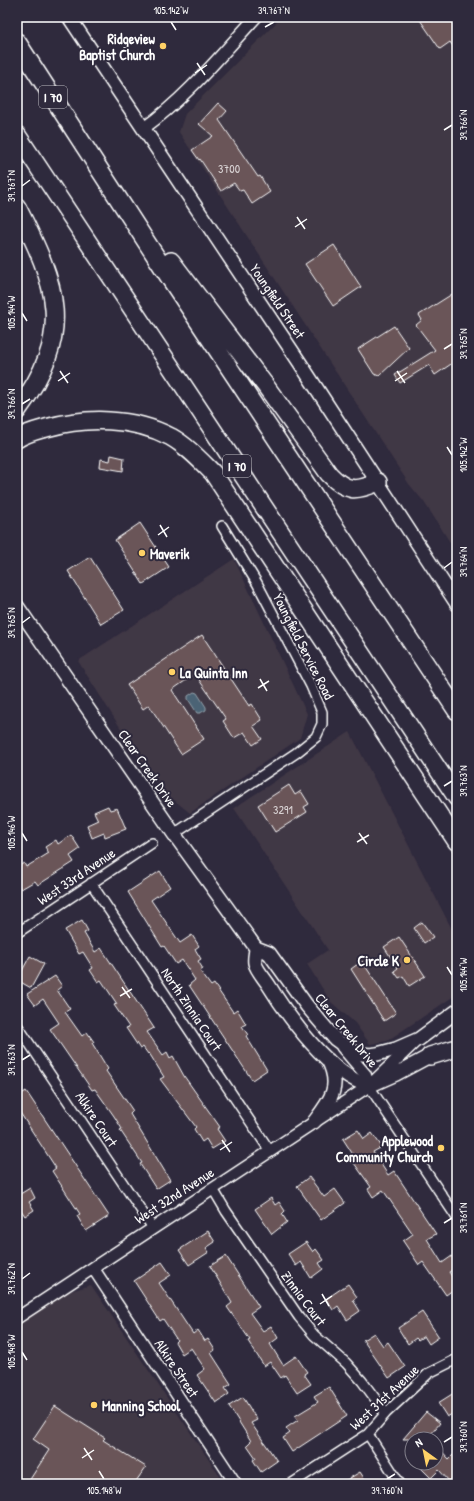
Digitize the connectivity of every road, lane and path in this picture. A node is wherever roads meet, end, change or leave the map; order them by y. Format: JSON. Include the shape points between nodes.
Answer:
{"nodes":[{"id":1,"x":69,"y":17,"type":"edge"},
{"id":2,"x":256,"y":17,"type":"edge"},
{"id":3,"x":17,"y":42,"type":"edge"},
{"id":4,"x":144,"y":128,"type":"junction"},
{"id":5,"x":17,"y":135,"type":"edge"},
{"id":6,"x":89,"y":152,"type":"junction"},
{"id":7,"x":17,"y":207,"type":"edge"},
{"id":8,"x":17,"y":411,"type":"edge"},
{"id":9,"x":17,"y":439,"type":"edge"},
{"id":10,"x":378,"y":482,"type":"junction"},
{"id":11,"x":222,"y":526,"type":"dead end"},
{"id":12,"x":457,"y":604,"type":"edge"},
{"id":13,"x":17,"y":606,"type":"edge"},
{"id":14,"x":457,"y":711,"type":"edge"},
{"id":15,"x":457,"y":798,"type":"edge"},
{"id":16,"x":174,"y":834,"type":"junction"},
{"id":17,"x":457,"y":842,"type":"edge"},
{"id":18,"x":152,"y":843,"type":"dead end"},
{"id":19,"x":91,"y":883,"type":"junction"},
{"id":20,"x":17,"y":933,"type":"edge"},
{"id":21,"x":256,"y":948,"type":"junction"},
{"id":22,"x":457,"y":1011,"type":"edge"},
{"id":23,"x":17,"y":1025,"type":"edge"},
{"id":24,"x":335,"y":1039,"type":"junction"},
{"id":25,"x":419,"y":1039,"type":"junction"},
{"id":26,"x":457,"y":1040,"type":"edge"},
{"id":27,"x":457,"y":1048,"type":"edge"},
{"id":28,"x":326,"y":1056,"type":"junction"},
{"id":29,"x":430,"y":1056,"type":"junction"},
{"id":30,"x":369,"y":1086,"type":"junction"},
{"id":31,"x":314,"y":1122,"type":"junction"},
{"id":32,"x":270,"y":1151,"type":"junction"},
{"id":33,"x":213,"y":1188,"type":"junction"},
{"id":34,"x":457,"y":1218,"type":"edge"},
{"id":35,"x":153,"y":1228,"type":"junction"},
{"id":36,"x":93,"y":1268,"type":"junction"},
{"id":37,"x":17,"y":1318,"type":"edge"},
{"id":38,"x":457,"y":1359,"type":"edge"},
{"id":39,"x":386,"y":1413,"type":"junction"},
{"id":40,"x":368,"y":1434,"type":"junction"},
{"id":41,"x":236,"y":1484,"type":"edge"},
{"id":42,"x":292,"y":1484,"type":"edge"},
{"id":43,"x":400,"y":1484,"type":"edge"}],
"edges":[{"from":1,"to":4,"type":"main road","name":"Youngfield Street"},
{"from":2,"to":4,"type":"street","via":[[184,95]]},
{"from":3,"to":6,"type":"highway","number":"I 70"},
{"from":4,"to":10,"type":"main road","name":"Youngfield Street"},
{"from":5,"to":15,"type":"highway","number":"I 70"},
{"from":6,"to":10,"type":"highway","via":[[329,474],[348,489],[358,489]]},
{"from":6,"to":14,"type":"highway","number":"I 70"},
{"from":7,"to":8,"type":"highway","via":[[40,251],[51,284],[54,314],[52,342],[44,370]]},
{"from":9,"to":17,"type":"highway","via":[[25,434],[70,421],[117,422],[145,426],[171,438],[195,454],[213,473]]},
{"from":10,"to":12,"type":"main road","name":"Youngfield Street"},
{"from":11,"to":16,"type":"street","name":"Youngfield Service Road","via":[[257,583],[311,686],[322,712],[322,724],[316,737],[296,753]]},
{"from":13,"to":16,"type":"main road","name":"Clear Creek Drive"},
{"from":16,"to":21,"type":"main road","name":"Clear Creek Drive"},
{"from":18,"to":19,"type":"street","name":"West 33rd Avenue"},
{"from":19,"to":20,"type":"street","name":"West 33rd Avenue"},
{"from":19,"to":32,"type":"street","name":"North Zinnia Court"},
{"from":21,"to":24,"type":"main road","name":"Clear Creek Drive","via":[[269,953],[306,1006]]},
{"from":21,"to":28,"type":"main road","name":"Clear Creek Drive","via":[[255,964],[278,1001],[296,1026]]},
{"from":22,"to":25,"type":"main road","name":"West 32nd Avenue"},
{"from":23,"to":35,"type":"street","name":"Alkire Court"},
{"from":24,"to":25,"type":"main road","via":[[350,1050],[369,1055],[386,1052]]},
{"from":24,"to":30,"type":"street","name":"Clear Creek Drive","via":[[365,1074]]},
{"from":25,"to":30,"type":"street","name":"West 32nd Avenue"},
{"from":26,"to":29,"type":"main road","name":"West 32nd Avenue"},
{"from":27,"to":29,"type":"highway"},
{"from":28,"to":30,"type":"main road","name":"Clear Creek Drive","via":[[349,1076]]},
{"from":28,"to":31,"type":"main road","via":[[334,1076],[334,1090],[328,1104]]},
{"from":29,"to":30,"type":"main road","name":"West 32nd Avenue"},
{"from":30,"to":31,"type":"street","name":"West 32nd Avenue"},
{"from":30,"to":34,"type":"street"},
{"from":31,"to":32,"type":"street","name":"West 32nd Avenue"},
{"from":32,"to":33,"type":"street","name":"West 32nd Avenue"},
{"from":33,"to":35,"type":"street","name":"West 32nd Avenue"},
{"from":33,"to":39,"type":"street","name":"Zinnia Court","via":[[299,1318],[346,1363]]},
{"from":35,"to":36,"type":"street","name":"West 32nd Avenue"},
{"from":36,"to":37,"type":"street","name":"West 32nd Avenue"},
{"from":36,"to":41,"type":"street","name":"Alkire Street"},
{"from":38,"to":39,"type":"street","name":"West 31st Avenue","via":[[429,1373]]},
{"from":39,"to":40,"type":"street","name":"West 31st Avenue"},
{"from":40,"to":42,"type":"street","name":"West 31st Avenue"},
{"from":40,"to":43,"type":"street"}]}
